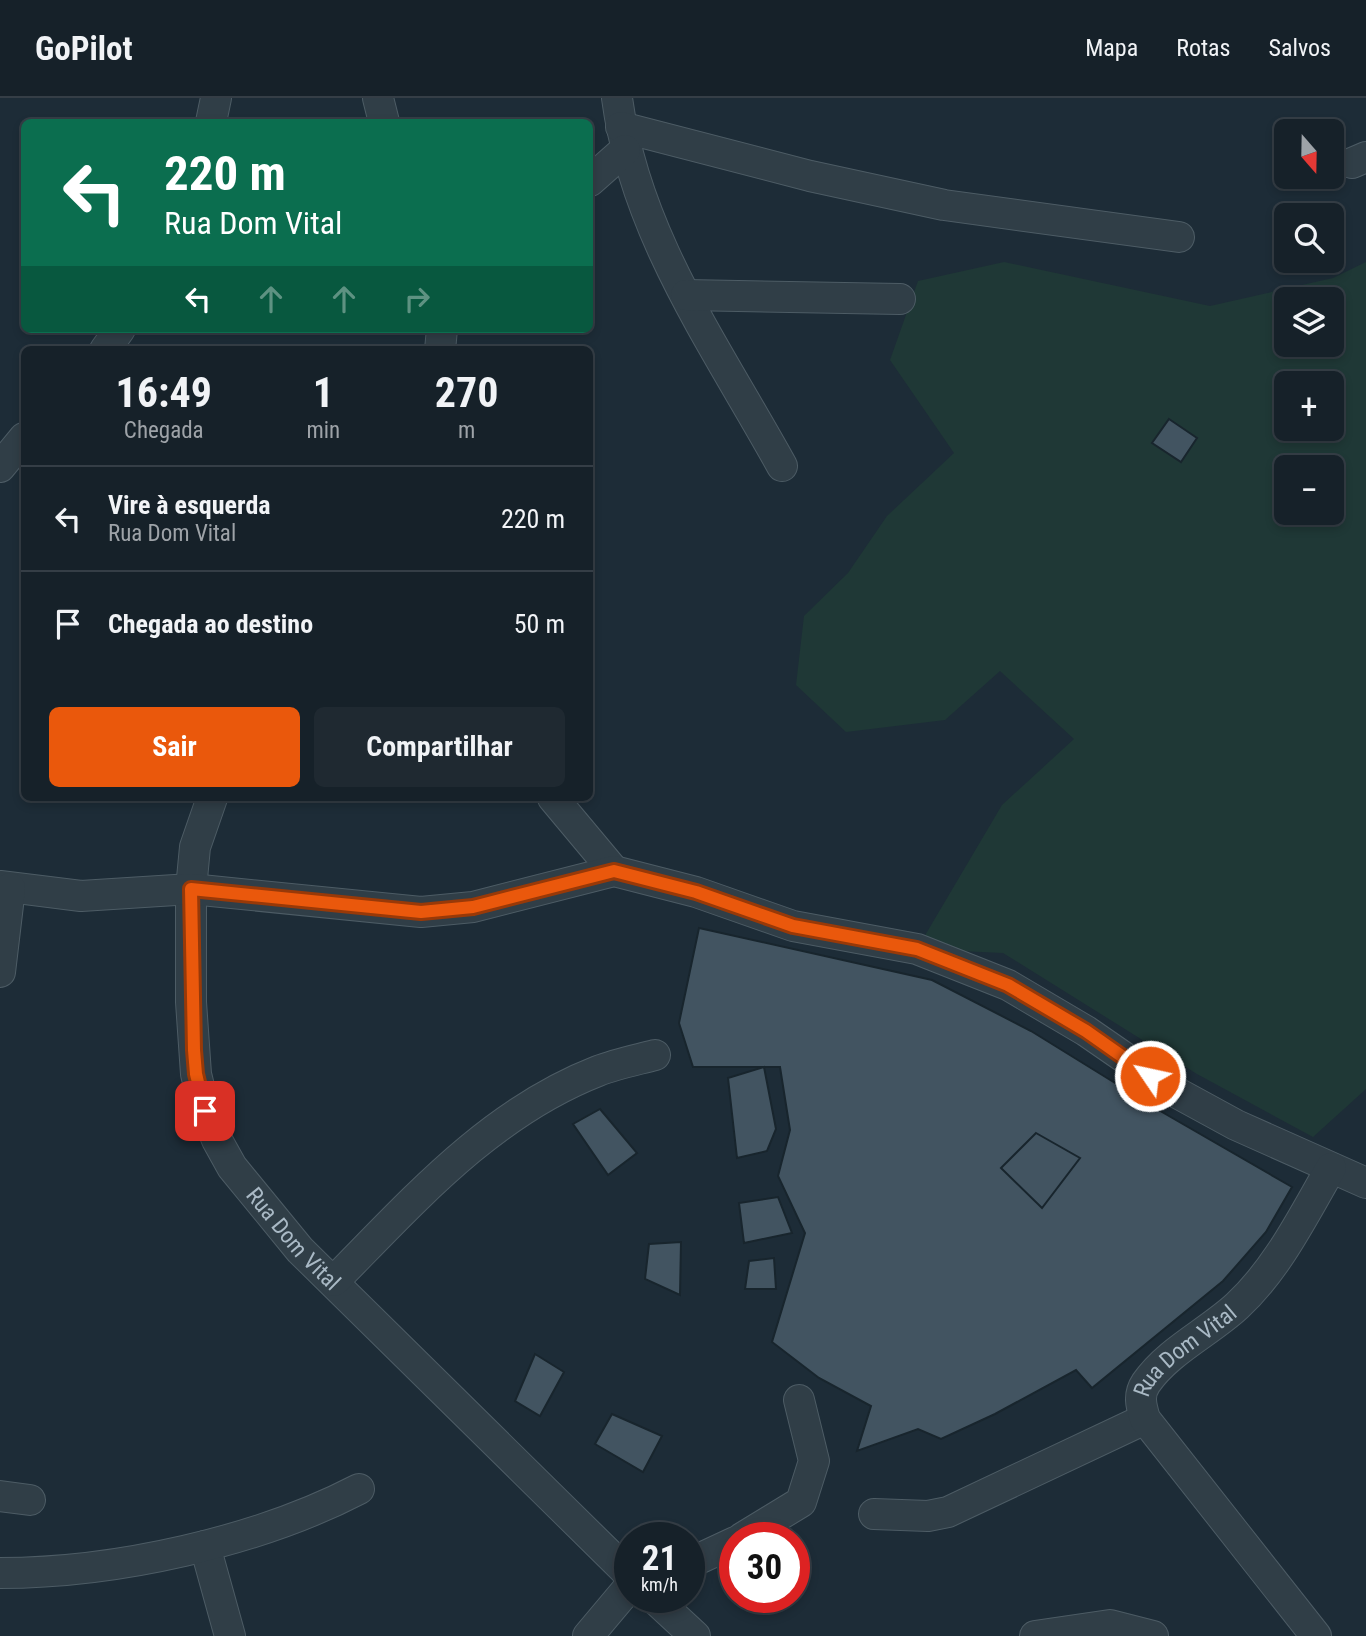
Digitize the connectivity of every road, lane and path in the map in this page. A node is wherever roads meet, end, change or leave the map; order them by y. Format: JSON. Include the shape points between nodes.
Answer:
{"nodes":[{"id":1,"x":216,"y":98,"type":"edge"},
{"id":2,"x":378,"y":98,"type":"edge"},
{"id":3,"x":617,"y":98,"type":"edge"},
{"id":4,"x":212,"y":119,"type":"edge"},
{"id":5,"x":383,"y":119,"type":"edge"},
{"id":6,"x":623,"y":139,"type":"junction"},
{"id":7,"x":593,"y":177,"type":"edge"},
{"id":8,"x":1179,"y":237,"type":"dead end"},
{"id":9,"x":686,"y":295,"type":"junction"},
{"id":10,"x":900,"y":299,"type":"dead end"},
{"id":11,"x":21,"y":442,"type":"edge"},
{"id":12,"x":782,"y":466,"type":"dead end"},
{"id":13,"x":0,"y":467,"type":"edge"},
{"id":14,"x":211,"y":801,"type":"edge"},
{"id":15,"x":556,"y":801,"type":"edge"},
{"id":16,"x":614,"y":871,"type":"junction"},
{"id":17,"x":5,"y":887,"type":"edge"},
{"id":18,"x":191,"y":889,"type":"junction"},
{"id":19,"x":0,"y":972,"type":"edge"},
{"id":20,"x":655,"y":1055,"type":"dead end"},
{"id":21,"x":1331,"y":1168,"type":"junction"},
{"id":22,"x":1366,"y":1182,"type":"edge"},
{"id":23,"x":334,"y":1282,"type":"junction"},
{"id":24,"x":799,"y":1400,"type":"dead end"},
{"id":25,"x":1145,"y":1419,"type":"junction"},
{"id":26,"x":359,"y":1489,"type":"dead end"},
{"id":27,"x":0,"y":1496,"type":"edge"},
{"id":28,"x":30,"y":1500,"type":"dead end"},
{"id":29,"x":874,"y":1514,"type":"dead end"},
{"id":30,"x":768,"y":1522,"type":"edge"},
{"id":31,"x":205,"y":1546,"type":"junction"},
{"id":32,"x":614,"y":1559,"type":"edge"},
{"id":33,"x":0,"y":1573,"type":"edge"},
{"id":34,"x":614,"y":1605,"type":"edge"},
{"id":35,"x":670,"y":1613,"type":"edge"},
{"id":36,"x":230,"y":1636,"type":"edge"},
{"id":37,"x":588,"y":1636,"type":"edge"},
{"id":38,"x":695,"y":1636,"type":"edge"},
{"id":39,"x":1035,"y":1636,"type":"edge"},
{"id":40,"x":1153,"y":1636,"type":"edge"},
{"id":41,"x":1316,"y":1636,"type":"edge"}],
"edges":[{"from":1,"to":4,"type":"street"},
{"from":2,"to":5,"type":"street"},
{"from":3,"to":6,"type":"street"},
{"from":6,"to":7,"type":"street"},
{"from":6,"to":8,"type":"street","via":[[944,205]]},
{"from":6,"to":9,"type":"street","via":[[645,212]]},
{"from":9,"to":10,"type":"street"},
{"from":9,"to":12,"type":"street"},
{"from":11,"to":13,"type":"street"},
{"from":14,"to":18,"type":"street","name":"Rua Dom Vital","via":[[195,847]]},
{"from":15,"to":16,"type":"street"},
{"from":16,"to":18,"type":"street","via":[[473,907],[421,912]]},
{"from":16,"to":21,"type":"street","via":[[696,892],[793,926],[917,949],[1008,985],[1170,1089]]},
{"from":17,"to":18,"type":"street","via":[[81,897]]},
{"from":17,"to":19,"type":"street"},
{"from":18,"to":23,"type":"street","name":"Rua Dom Vital","via":[[192,1014],[196,1074],[205,1111],[232,1167],[300,1250]]},
{"from":20,"to":23,"type":"street","via":[[599,1070],[537,1102],[477,1141]]},
{"from":21,"to":22,"type":"street"},
{"from":21,"to":25,"type":"street","name":"Rua Dom Vital","via":[[1258,1285],[1145,1384],[1140,1400]]},
{"from":23,"to":32,"type":"street","name":"Rua Dom Vital"},
{"from":24,"to":30,"type":"street","via":[[814,1461],[801,1502]]},
{"from":25,"to":29,"type":"street","via":[[948,1512]]},
{"from":25,"to":41,"type":"street","name":"Rua Dom Vital"},
{"from":26,"to":31,"type":"street","via":[[334,1502]]},
{"from":27,"to":28,"type":"street"},
{"from":31,"to":33,"type":"street","via":[[54,1573]]},
{"from":31,"to":36,"type":"street"},
{"from":34,"to":37,"type":"street"},
{"from":35,"to":38,"type":"street"},
{"from":39,"to":40,"type":"street","via":[[1111,1625]]}]}
